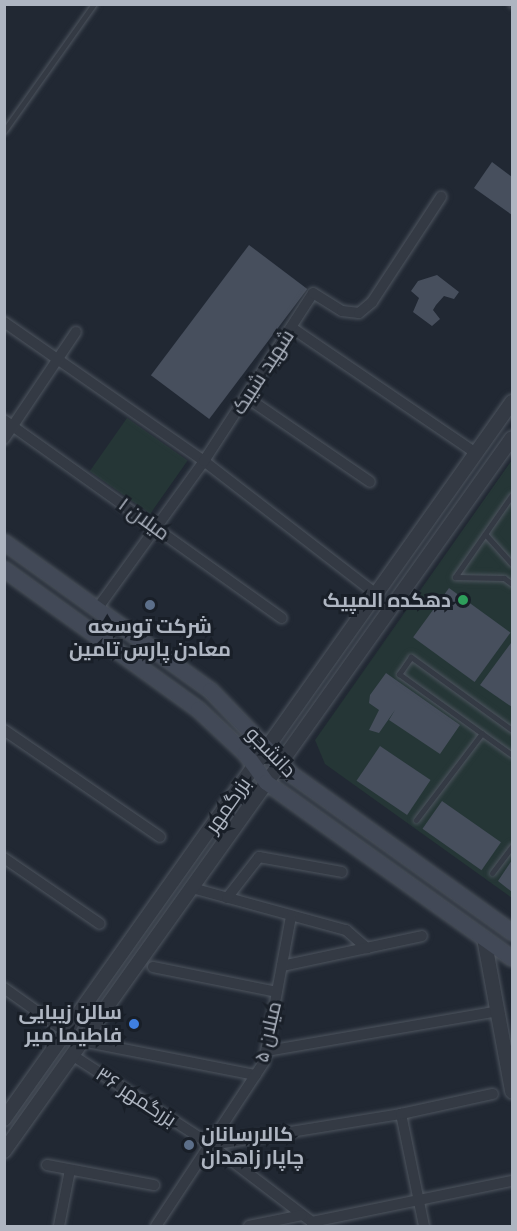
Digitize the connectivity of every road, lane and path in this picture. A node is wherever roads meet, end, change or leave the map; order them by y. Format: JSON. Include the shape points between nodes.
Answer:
{"nodes":[{"id":1,"x":94,"y":4,"type":"edge"},
{"id":2,"x":4,"y":131,"type":"edge"},
{"id":3,"x":441,"y":196,"type":"dead end"},
{"id":4,"x":4,"y":322,"type":"edge"},
{"id":5,"x":292,"y":328,"type":"junction"},
{"id":6,"x":76,"y":332,"type":"dead end"},
{"id":7,"x":59,"y":361,"type":"junction"},
{"id":8,"x":246,"y":397,"type":"junction"},
{"id":9,"x":513,"y":402,"type":"edge"},
{"id":10,"x":9,"y":423,"type":"edge"},
{"id":11,"x":513,"y":438,"type":"edge"},
{"id":12,"x":4,"y":439,"type":"edge"},
{"id":13,"x":480,"y":447,"type":"junction"},
{"id":14,"x":500,"y":455,"type":"junction"},
{"id":15,"x":204,"y":461,"type":"junction"},
{"id":16,"x":370,"y":482,"type":"dead end"},
{"id":17,"x":513,"y":495,"type":"edge"},
{"id":18,"x":155,"y":526,"type":"junction"},
{"id":19,"x":485,"y":534,"type":"junction"},
{"id":20,"x":4,"y":542,"type":"edge"},
{"id":21,"x":513,"y":564,"type":"edge"},
{"id":22,"x":6,"y":573,"type":"edge"},
{"id":23,"x":513,"y":584,"type":"edge"},
{"id":24,"x":376,"y":594,"type":"junction"},
{"id":25,"x":97,"y":609,"type":"junction"},
{"id":26,"x":282,"y":618,"type":"dead end"},
{"id":27,"x":4,"y":730,"type":"edge"},
{"id":28,"x":513,"y":730,"type":"edge"},
{"id":29,"x":482,"y":733,"type":"junction"},
{"id":30,"x":268,"y":749,"type":"junction"},
{"id":31,"x":513,"y":755,"type":"edge"},
{"id":32,"x":279,"y":764,"type":"junction"},
{"id":33,"x":255,"y":766,"type":"junction"},
{"id":34,"x":266,"y":782,"type":"junction"},
{"id":35,"x":416,"y":820,"type":"dead end"},
{"id":36,"x":160,"y":837,"type":"dead end"},
{"id":37,"x":513,"y":846,"type":"edge"},
{"id":38,"x":4,"y":858,"type":"edge"},
{"id":39,"x":342,"y":872,"type":"dead end"},
{"id":40,"x":492,"y":873,"type":"dead end"},
{"id":41,"x":192,"y":888,"type":"junction"},
{"id":42,"x":227,"y":898,"type":"junction"},
{"id":43,"x":291,"y":917,"type":"junction"},
{"id":44,"x":100,"y":924,"type":"dead end"},
{"id":45,"x":513,"y":932,"type":"edge"},
{"id":46,"x":422,"y":936,"type":"dead end"},
{"id":47,"x":484,"y":938,"type":"junction"},
{"id":48,"x":367,"y":948,"type":"junction"},
{"id":49,"x":513,"y":958,"type":"edge"},
{"id":50,"x":282,"y":966,"type":"junction"},
{"id":51,"x":153,"y":967,"type":"dead end"},
{"id":52,"x":4,"y":988,"type":"edge"},
{"id":53,"x":277,"y":992,"type":"junction"},
{"id":54,"x":498,"y":1011,"type":"junction"},
{"id":55,"x":66,"y":1032,"type":"junction"},
{"id":56,"x":82,"y":1041,"type":"junction"},
{"id":57,"x":267,"y":1051,"type":"junction"},
{"id":58,"x":72,"y":1055,"type":"junction"},
{"id":59,"x":510,"y":1064,"type":"edge"},
{"id":60,"x":256,"y":1075,"type":"junction"},
{"id":61,"x":513,"y":1091,"type":"edge"},
{"id":62,"x":493,"y":1094,"type":"dead end"},
{"id":63,"x":401,"y":1114,"type":"junction"},
{"id":64,"x":4,"y":1119,"type":"edge"},
{"id":65,"x":211,"y":1145,"type":"junction"},
{"id":66,"x":4,"y":1151,"type":"edge"},
{"id":67,"x":47,"y":1165,"type":"dead end"},
{"id":68,"x":70,"y":1170,"type":"junction"},
{"id":69,"x":513,"y":1181,"type":"edge"},
{"id":70,"x":154,"y":1185,"type":"dead end"},
{"id":71,"x":418,"y":1200,"type":"junction"},
{"id":72,"x":302,"y":1215,"type":"junction"},
{"id":73,"x":312,"y":1224,"type":"edge"},
{"id":74,"x":59,"y":1227,"type":"edge"},
{"id":75,"x":156,"y":1227,"type":"edge"},
{"id":76,"x":249,"y":1227,"type":"edge"},
{"id":77,"x":424,"y":1227,"type":"edge"}],
"edges":[{"from":1,"to":2,"type":"lane"},
{"from":3,"to":5,"type":"street","name":"شهید شیبک","via":[[372,302],[359,314],[342,311],[313,293]]},
{"from":4,"to":7,"type":"street"},
{"from":5,"to":8,"type":"street","name":"شهید شیبک"},
{"from":5,"to":13,"type":"street"},
{"from":6,"to":7,"type":"street"},
{"from":7,"to":10,"type":"street"},
{"from":7,"to":15,"type":"street"},
{"from":8,"to":15,"type":"street","name":"شهید شیبک"},
{"from":8,"to":16,"type":"street"},
{"from":9,"to":13,"type":"street","name":"بزرگمهر"},
{"from":10,"to":12,"type":"street"},
{"from":10,"to":18,"type":"street","name":"میلان ۱"},
{"from":11,"to":14,"type":"street","name":"بزرگمهر"},
{"from":13,"to":14,"type":"street"},
{"from":13,"to":24,"type":"street","name":"بزرگمهر"},
{"from":14,"to":32,"type":"street","name":"بزرگمهر"},
{"from":15,"to":18,"type":"street","name":"شهید شیبک"},
{"from":15,"to":24,"type":"street"},
{"from":17,"to":19,"type":"lane"},
{"from":18,"to":25,"type":"street","name":"شهید شیبک"},
{"from":18,"to":26,"type":"street","name":"میلان ۱"},
{"from":19,"to":21,"type":"lane"},
{"from":19,"to":23,"type":"lane","via":[[455,577],[504,578]]},
{"from":20,"to":25,"type":"main road","name":"دانشجو"},
{"from":22,"to":33,"type":"main road","name":"دانشجو","via":[[198,709]]},
{"from":24,"to":30,"type":"street","name":"بزرگمهر"},
{"from":25,"to":30,"type":"main road","name":"دانشجو","via":[[210,690]]},
{"from":27,"to":36,"type":"street"},
{"from":28,"to":29,"type":"lane","via":[[411,657],[399,674]]},
{"from":29,"to":31,"type":"lane"},
{"from":29,"to":35,"type":"lane"},
{"from":30,"to":32,"type":"main road","name":"دانشجو"},
{"from":30,"to":33,"type":"street","name":"بزرگمهر"},
{"from":32,"to":34,"type":"street","name":"بزرگمهر"},
{"from":32,"to":45,"type":"main road","name":"دانشجو"},
{"from":33,"to":34,"type":"main road","name":"دانشجو"},
{"from":33,"to":55,"type":"street","name":"بزرگمهر"},
{"from":34,"to":41,"type":"street","name":"بزرگمهر"},
{"from":34,"to":47,"type":"main road","name":"دانشجو"},
{"from":37,"to":40,"type":"lane"},
{"from":38,"to":44,"type":"street"},
{"from":39,"to":42,"type":"street","via":[[259,857]]},
{"from":41,"to":42,"type":"street"},
{"from":41,"to":56,"type":"street","name":"بزرگمهر"},
{"from":42,"to":43,"type":"street"},
{"from":43,"to":48,"type":"street","via":[[346,930]]},
{"from":43,"to":50,"type":"street","name":"میلان ۵"},
{"from":46,"to":48,"type":"street"},
{"from":47,"to":49,"type":"main road","name":"دانشجو"},
{"from":47,"to":54,"type":"street"},
{"from":48,"to":50,"type":"street"},
{"from":50,"to":53,"type":"street","name":"میلان ۵"},
{"from":51,"to":53,"type":"street"},
{"from":52,"to":55,"type":"street"},
{"from":53,"to":57,"type":"street","name":"میلان ۵"},
{"from":54,"to":57,"type":"street"},
{"from":54,"to":59,"type":"street"},
{"from":55,"to":64,"type":"street","name":"بزرگمهر"},
{"from":56,"to":58,"type":"street","name":"بزرگمهر"},
{"from":56,"to":60,"type":"street"},
{"from":57,"to":60,"type":"street","name":"میلان ۵"},
{"from":58,"to":65,"type":"street","name":"بزرگمهر ۳۶"},
{"from":58,"to":66,"type":"street","name":"بزرگمهر"},
{"from":59,"to":61,"type":"street"},
{"from":60,"to":65,"type":"street","name":"میلان ۵"},
{"from":62,"to":63,"type":"street"},
{"from":63,"to":65,"type":"street"},
{"from":63,"to":71,"type":"street"},
{"from":65,"to":72,"type":"street","name":"بزرگمهر ۳۶"},
{"from":65,"to":75,"type":"street","name":"میلان ۵"},
{"from":67,"to":68,"type":"street"},
{"from":68,"to":70,"type":"street"},
{"from":68,"to":74,"type":"street"},
{"from":69,"to":71,"type":"street"},
{"from":71,"to":73,"type":"street"},
{"from":71,"to":77,"type":"street"},
{"from":72,"to":73,"type":"street","name":"بزرگمهر ۳۶"},
{"from":72,"to":76,"type":"street"}]}
